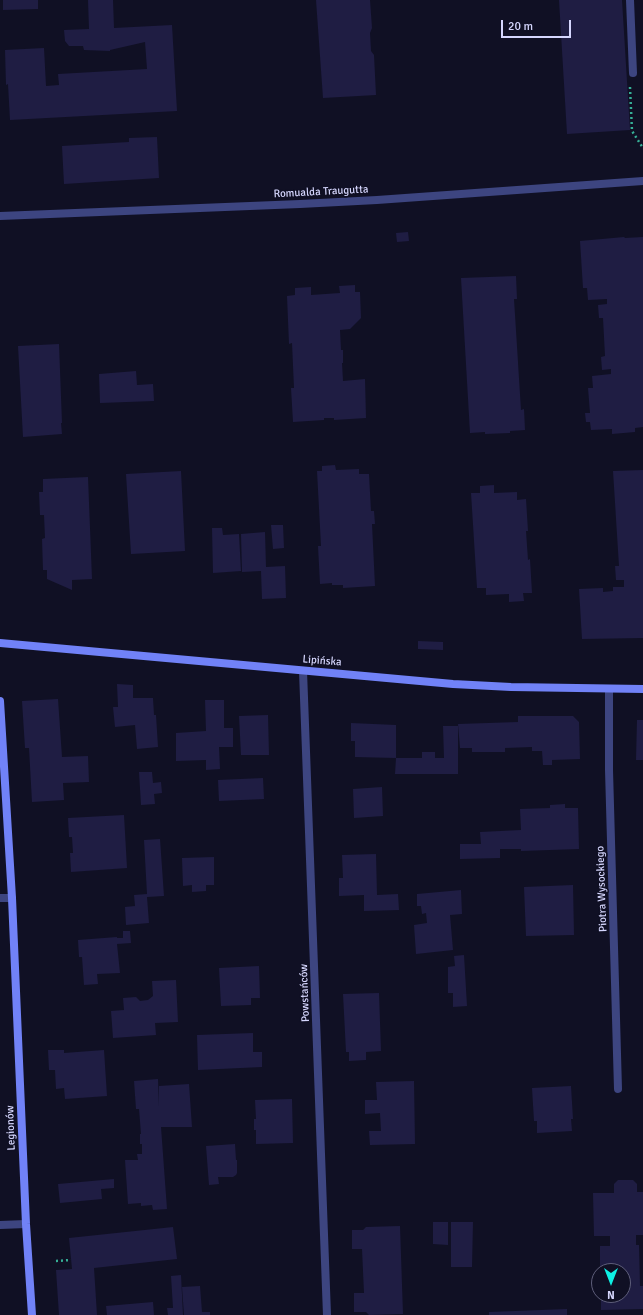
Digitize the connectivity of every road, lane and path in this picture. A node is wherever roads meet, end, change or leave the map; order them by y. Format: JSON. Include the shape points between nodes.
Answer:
{"nodes":[{"id":1,"x":630,"y":0,"type":"edge"},
{"id":2,"x":634,"y":73,"type":"joint"},
{"id":3,"x":643,"y":148,"type":"edge"},
{"id":4,"x":643,"y":181,"type":"edge"},
{"id":5,"x":0,"y":216,"type":"edge"},
{"id":6,"x":0,"y":643,"type":"edge"},
{"id":7,"x":303,"y":671,"type":"junction"},
{"id":8,"x":609,"y":689,"type":"junction"},
{"id":9,"x":643,"y":689,"type":"edge"},
{"id":10,"x":0,"y":701,"type":"edge"},
{"id":11,"x":0,"y":898,"type":"edge"},
{"id":12,"x":12,"y":898,"type":"junction"},
{"id":13,"x":618,"y":1090,"type":"dead end"},
{"id":14,"x":26,"y":1224,"type":"junction"},
{"id":15,"x":0,"y":1225,"type":"edge"},
{"id":16,"x":71,"y":1260,"type":"dead end"},
{"id":17,"x":56,"y":1261,"type":"dead end"},
{"id":18,"x":32,"y":1315,"type":"edge"},
{"id":19,"x":327,"y":1315,"type":"edge"}],
"edges":[{"from":1,"to":2,"type":"street"},
{"from":2,"to":3,"type":"path","via":[[629,76],[632,131]]},
{"from":4,"to":5,"type":"street","name":"Romualda Traugutta","via":[[323,203]]},
{"from":6,"to":7,"type":"street","name":"Lipińska"},
{"from":7,"to":8,"type":"street","name":"Lipińska","via":[[504,687]]},
{"from":7,"to":19,"type":"street","name":"Powstańców"},
{"from":8,"to":9,"type":"street","name":"Lipińska"},
{"from":8,"to":13,"type":"street","name":"Piotra Wysockiego"},
{"from":10,"to":12,"type":"street","name":"Legionów"},
{"from":11,"to":12,"type":"street"},
{"from":12,"to":14,"type":"street","name":"Legionów"},
{"from":14,"to":15,"type":"street"},
{"from":14,"to":18,"type":"street","name":"Legionów"},
{"from":16,"to":17,"type":"path"}]}
